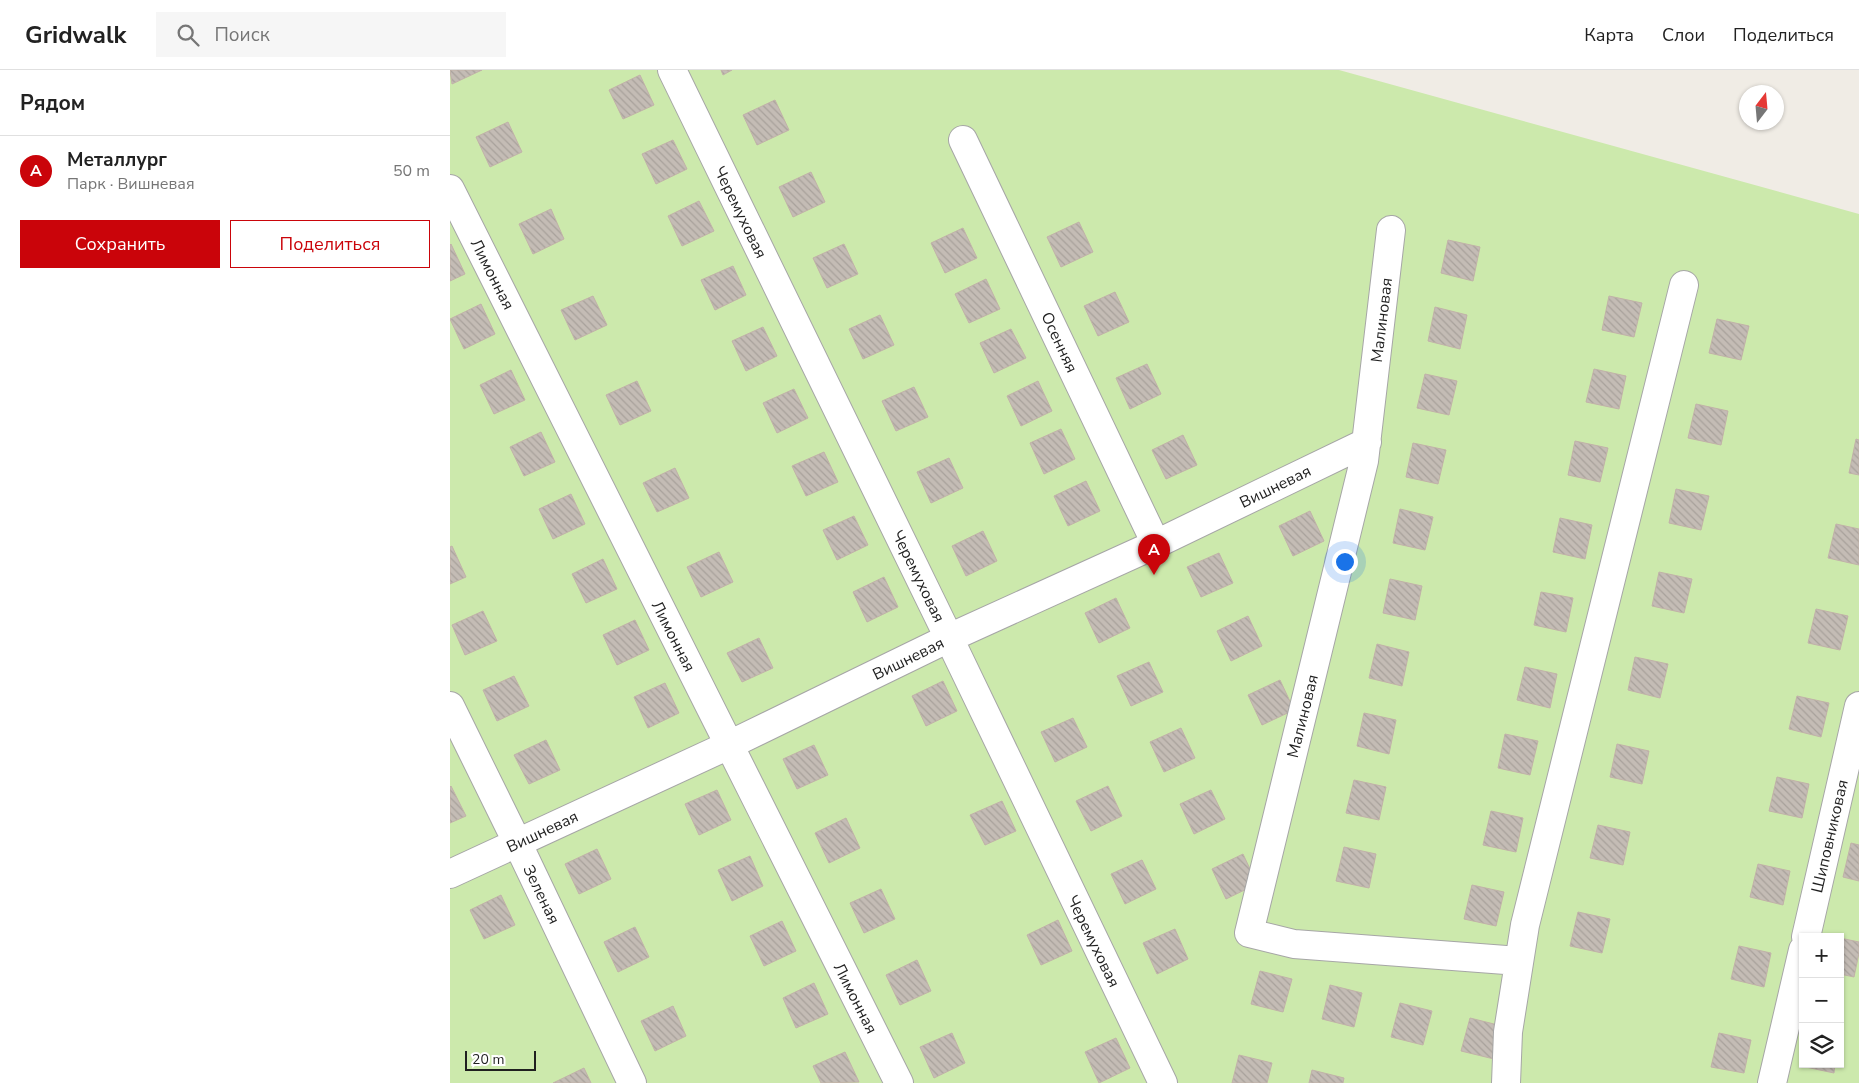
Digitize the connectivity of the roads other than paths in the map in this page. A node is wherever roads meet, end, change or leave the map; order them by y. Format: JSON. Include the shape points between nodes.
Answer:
{"nodes":[{"id":1,"x":672,"y":70,"type":"edge"},
{"id":2,"x":963,"y":140,"type":"dead end"},
{"id":3,"x":450,"y":189,"type":"edge"},
{"id":4,"x":1391,"y":230,"type":"dead end"},
{"id":5,"x":1684,"y":285,"type":"dead end"},
{"id":6,"x":1367,"y":442,"type":"junction"},
{"id":7,"x":1156,"y":544,"type":"junction"},
{"id":8,"x":949,"y":638,"type":"junction"},
{"id":9,"x":450,"y":706,"type":"edge"},
{"id":10,"x":1859,"y":706,"type":"edge"},
{"id":11,"x":729,"y":746,"type":"junction"},
{"id":12,"x":517,"y":842,"type":"junction"},
{"id":13,"x":450,"y":874,"type":"edge"},
{"id":14,"x":1807,"y":933,"type":"edge"},
{"id":15,"x":1519,"y":961,"type":"junction"},
{"id":16,"x":1799,"y":967,"type":"edge"},
{"id":17,"x":632,"y":1083,"type":"edge"},
{"id":18,"x":899,"y":1083,"type":"edge"},
{"id":19,"x":1162,"y":1083,"type":"edge"},
{"id":20,"x":1506,"y":1083,"type":"edge"},
{"id":21,"x":1772,"y":1083,"type":"edge"}],
"edges":[{"from":1,"to":8,"type":"street","name":"Черемуховая"},
{"from":2,"to":7,"type":"street","name":"Осенняя"},
{"from":3,"to":11,"type":"street","name":"Лимонная"},
{"from":4,"to":6,"type":"street","name":"Малиновая"},
{"from":5,"to":15,"type":"street","via":[[1525,925]]},
{"from":6,"to":7,"type":"street","name":"Вишневая"},
{"from":6,"to":15,"type":"street","name":"Малиновая","via":[[1249,933],[1294,944]]},
{"from":7,"to":8,"type":"street","name":"Вишневая"},
{"from":8,"to":11,"type":"street","name":"Вишневая"},
{"from":8,"to":19,"type":"street","name":"Черемуховая"},
{"from":9,"to":12,"type":"street","name":"Зеленая"},
{"from":10,"to":14,"type":"street","name":"Шиповниковая"},
{"from":11,"to":12,"type":"street","name":"Вишневая"},
{"from":11,"to":18,"type":"street","name":"Лимонная"},
{"from":12,"to":13,"type":"street","name":"Вишневая"},
{"from":12,"to":17,"type":"street","name":"Зеленая"},
{"from":15,"to":20,"type":"street","via":[[1508,1032]]},
{"from":16,"to":21,"type":"street"}]}
